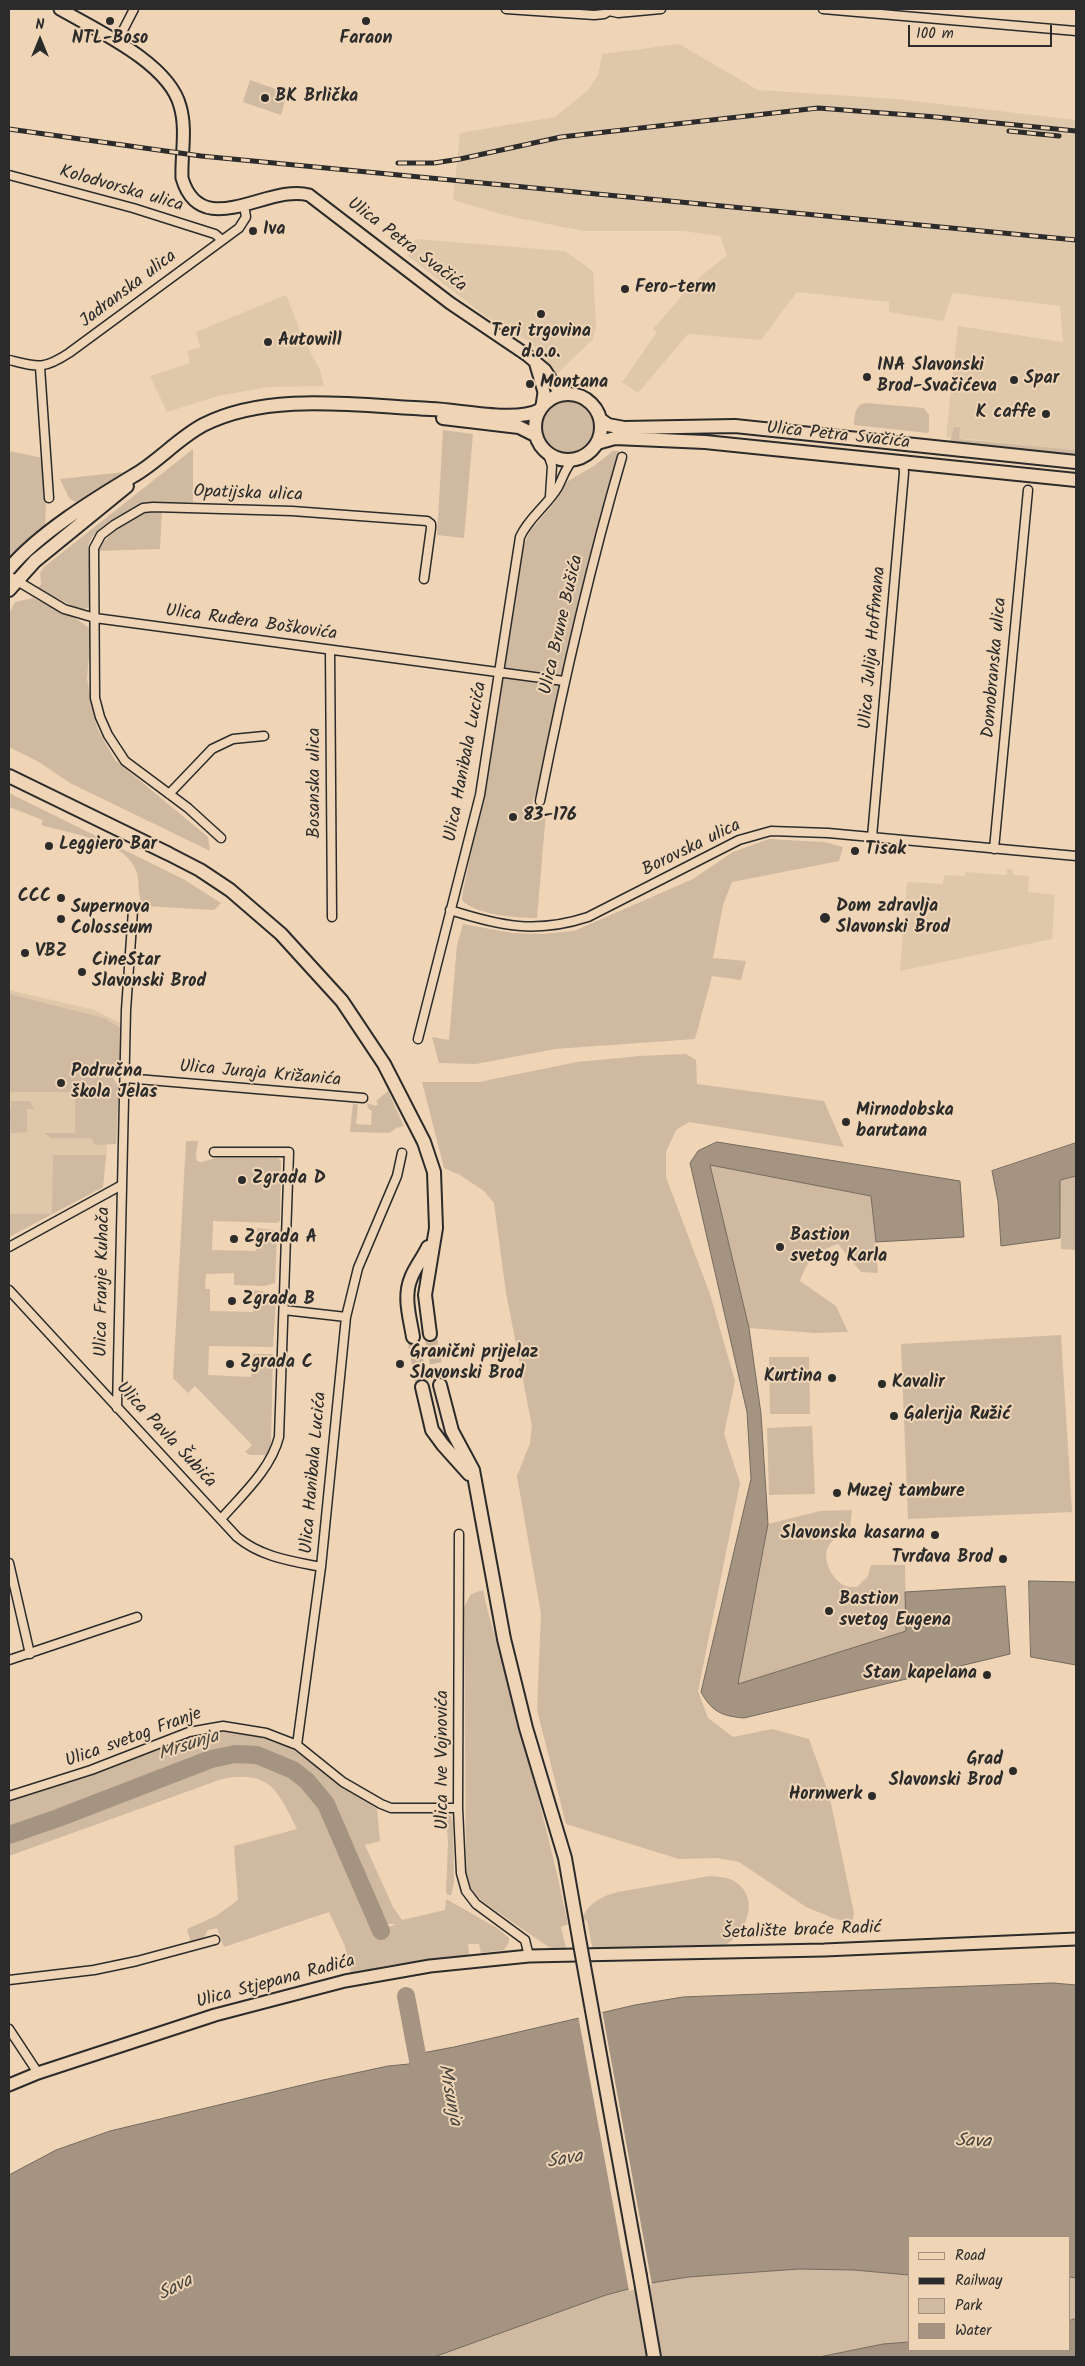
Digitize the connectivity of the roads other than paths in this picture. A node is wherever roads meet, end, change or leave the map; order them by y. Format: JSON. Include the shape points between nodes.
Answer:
{"nodes":[{"id":1,"x":60,"y":9,"type":"edge"},
{"id":2,"x":134,"y":9,"type":"edge"},
{"id":3,"x":506,"y":9,"type":"edge"},
{"id":4,"x":661,"y":9,"type":"edge"},
{"id":5,"x":823,"y":9,"type":"edge"},
{"id":6,"x":607,"y":11,"type":"edge"},
{"id":7,"x":1076,"y":31,"type":"edge"},
{"id":8,"x":117,"y":42,"type":"junction"},
{"id":9,"x":9,"y":175,"type":"edge"},
{"id":10,"x":244,"y":206,"type":"junction"},
{"id":11,"x":222,"y":240,"type":"junction"},
{"id":12,"x":9,"y":360,"type":"edge"},
{"id":13,"x":536,"y":363,"type":"junction"},
{"id":14,"x":40,"y":367,"type":"junction"},
{"id":15,"x":568,"y":394,"type":"junction"},
{"id":16,"x":397,"y":408,"type":"junction"},
{"id":17,"x":541,"y":408,"type":"junction"},
{"id":18,"x":600,"y":420,"type":"junction"},
{"id":19,"x":535,"y":435,"type":"junction"},
{"id":20,"x":597,"y":443,"type":"junction"},
{"id":21,"x":548,"y":454,"type":"junction"},
{"id":22,"x":622,"y":457,"type":"dead end"},
{"id":23,"x":573,"y":460,"type":"junction"},
{"id":24,"x":903,"y":461,"type":"junction"},
{"id":25,"x":1076,"y":462,"type":"edge"},
{"id":26,"x":136,"y":474,"type":"junction"},
{"id":27,"x":1076,"y":480,"type":"edge"},
{"id":28,"x":1028,"y":490,"type":"dead end"},
{"id":29,"x":550,"y":497,"type":"junction"},
{"id":30,"x":49,"y":498,"type":"dead end"},
{"id":31,"x":9,"y":569,"type":"edge"},
{"id":32,"x":424,"y":579,"type":"dead end"},
{"id":33,"x":11,"y":582,"type":"edge"},
{"id":34,"x":95,"y":618,"type":"junction"},
{"id":35,"x":330,"y":650,"type":"junction"},
{"id":36,"x":500,"y":673,"type":"junction"},
{"id":37,"x":564,"y":681,"type":"junction"},
{"id":38,"x":264,"y":736,"type":"dead end"},
{"id":39,"x":10,"y":775,"type":"edge"},
{"id":40,"x":169,"y":794,"type":"junction"},
{"id":41,"x":540,"y":801,"type":"dead end"},
{"id":42,"x":872,"y":837,"type":"junction"},
{"id":43,"x":221,"y":838,"type":"dead end"},
{"id":44,"x":994,"y":849,"type":"junction"},
{"id":45,"x":1076,"y":856,"type":"edge"},
{"id":46,"x":133,"y":910,"type":"dead end"},
{"id":47,"x":450,"y":910,"type":"junction"},
{"id":48,"x":332,"y":916,"type":"dead end"},
{"id":49,"x":418,"y":1039,"type":"dead end"},
{"id":50,"x":125,"y":1078,"type":"junction"},
{"id":51,"x":363,"y":1098,"type":"dead end"},
{"id":52,"x":214,"y":1152,"type":"dead end"},
{"id":53,"x":402,"y":1153,"type":"dead end"},
{"id":54,"x":120,"y":1186,"type":"junction"},
{"id":55,"x":435,"y":1234,"type":"junction"},
{"id":56,"x":9,"y":1247,"type":"edge"},
{"id":57,"x":9,"y":1290,"type":"edge"},
{"id":58,"x":284,"y":1310,"type":"junction"},
{"id":59,"x":346,"y":1317,"type":"junction"},
{"id":60,"x":430,"y":1334,"type":"tunnel mouth"},
{"id":61,"x":413,"y":1337,"type":"tunnel mouth"},
{"id":62,"x":440,"y":1384,"type":"tunnel mouth"},
{"id":63,"x":422,"y":1387,"type":"tunnel mouth"},
{"id":64,"x":117,"y":1408,"type":"junction"},
{"id":65,"x":476,"y":1488,"type":"junction"},
{"id":66,"x":221,"y":1519,"type":"junction"},
{"id":67,"x":459,"y":1534,"type":"dead end"},
{"id":68,"x":9,"y":1563,"type":"edge"},
{"id":69,"x":321,"y":1567,"type":"junction"},
{"id":70,"x":137,"y":1617,"type":"dead end"},
{"id":71,"x":30,"y":1654,"type":"junction"},
{"id":72,"x":9,"y":1660,"type":"edge"},
{"id":73,"x":297,"y":1745,"type":"junction"},
{"id":74,"x":9,"y":1796,"type":"edge"},
{"id":75,"x":458,"y":1808,"type":"junction"},
{"id":76,"x":1076,"y":1939,"type":"edge"},
{"id":77,"x":215,"y":1940,"type":"dead end"},
{"id":78,"x":529,"y":1956,"type":"junction"},
{"id":79,"x":9,"y":1980,"type":"edge"},
{"id":80,"x":9,"y":2029,"type":"edge"},
{"id":81,"x":38,"y":2073,"type":"junction"},
{"id":82,"x":9,"y":2085,"type":"edge"},
{"id":83,"x":654,"y":2357,"type":"edge"}],
"edges":[{"from":1,"to":8,"type":"main road","name":"Ulica Petra Svačića"},
{"from":2,"to":8,"type":"street"},
{"from":3,"to":6,"type":"street"},
{"from":4,"to":6,"type":"street"},
{"from":5,"to":7,"type":"street"},
{"from":8,"to":10,"type":"main road","name":"Ulica Petra Svačića","via":[[166,80],[177,96],[183,126],[182,178],[190,195],[197,203],[214,209]]},
{"from":9,"to":11,"type":"street","name":"Kolodvorska ulica","via":[[150,213],[215,234]]},
{"from":10,"to":11,"type":"street","name":"Jadranska ulica","via":[[244,222]]},
{"from":10,"to":13,"type":"main road","name":"Ulica Petra Svačića","via":[[290,192],[309,195],[435,292]]},
{"from":11,"to":14,"type":"street","name":"Jadranska ulica","via":[[69,353]]},
{"from":12,"to":14,"type":"street"},
{"from":13,"to":15,"type":"main road","name":"Ulica Petra Svačića","via":[[556,387]]},
{"from":13,"to":17,"type":"main road","via":[[544,387]]},
{"from":14,"to":30,"type":"street"},
{"from":15,"to":17,"type":"main road","via":[[549,399]]},
{"from":15,"to":18,"type":"main road","via":[[589,402]]},
{"from":16,"to":17,"type":"main road","via":[[520,416]]},
{"from":16,"to":19,"type":"main road","via":[[435,417],[519,426]]},
{"from":16,"to":26,"type":"main road","via":[[308,404],[235,413],[187,435]]},
{"from":17,"to":19,"type":"main road","via":[[536,417]]},
{"from":18,"to":20,"type":"main road"},
{"from":18,"to":25,"type":"main road","name":"Ulica Petra Svačića","via":[[624,428],[735,426]]},
{"from":19,"to":21,"type":"main road"},
{"from":20,"to":23,"type":"main road","via":[[583,457]]},
{"from":20,"to":24,"type":"main road","name":"Ulica Petra Svačića","via":[[615,438],[662,439]]},
{"from":21,"to":23,"type":"main road"},
{"from":21,"to":29,"type":"street","via":[[552,466]]},
{"from":22,"to":37,"type":"street","name":"Ulica Brune Bušića","via":[[597,542]]},
{"from":23,"to":29,"type":"street","name":"Ulica Hanibala Lucića"},
{"from":24,"to":27,"type":"main road","name":"Ulica Petra Svačića"},
{"from":24,"to":42,"type":"street","name":"Ulica Julija Hoffmana"},
{"from":26,"to":31,"type":"main road","via":[[90,503]]},
{"from":26,"to":33,"type":"main road","via":[[115,497]]},
{"from":28,"to":44,"type":"street","name":"Domobranska ulica"},
{"from":29,"to":36,"type":"street","name":"Ulica Hanibala Lucića","via":[[520,537]]},
{"from":32,"to":34,"type":"street","name":"Opatijska ulica","via":[[431,528],[427,521],[292,511],[143,508],[114,525],[96,541],[93,564]]},
{"from":33,"to":34,"type":"street","name":"Ulica Ruđera Boškovića","via":[[64,609]]},
{"from":34,"to":35,"type":"street","name":"Ulica Ruđera Boškovića"},
{"from":34,"to":40,"type":"street","via":[[95,698],[100,717],[125,761]]},
{"from":35,"to":36,"type":"street","name":"Ulica Ruđera Boškovića"},
{"from":35,"to":48,"type":"street","name":"Bosanska ulica"},
{"from":36,"to":37,"type":"street","name":"Ulica Ruđera Boškovića"},
{"from":36,"to":47,"type":"street","name":"Ulica Hanibala Lucića","via":[[480,795]]},
{"from":37,"to":41,"type":"street","name":"Ulica Brune Bušića"},
{"from":38,"to":40,"type":"street","via":[[234,739],[212,749]]},
{"from":39,"to":55,"type":"main road","via":[[200,870],[260,914],[307,960],[362,1029],[416,1124],[435,1178]]},
{"from":40,"to":43,"type":"street"},
{"from":42,"to":44,"type":"street","name":"Borovska ulica"},
{"from":42,"to":47,"type":"street","name":"Borovska ulica","via":[[771,831],[739,840],[588,917],[552,926],[522,927]]},
{"from":44,"to":45,"type":"street","name":"Borovska ulica"},
{"from":46,"to":50,"type":"street","name":"Ulica Franje Kuhača"},
{"from":47,"to":49,"type":"street","name":"Ulica Hanibala Lucića"},
{"from":50,"to":51,"type":"street","name":"Ulica Juraja Križanića"},
{"from":50,"to":54,"type":"street","name":"Ulica Franje Kuhača"},
{"from":52,"to":58,"type":"street","via":[[289,1152]]},
{"from":53,"to":59,"type":"street","name":"Ulica Hanibala Lucića","via":[[397,1176],[358,1268]]},
{"from":54,"to":56,"type":"street","name":"Ulica Franje Kuhača"},
{"from":54,"to":64,"type":"street","name":"Ulica Franje Kuhača"},
{"from":55,"to":60,"type":"main road","via":[[425,1295]]},
{"from":55,"to":61,"type":"main road","via":[[408,1288]]},
{"from":57,"to":64,"type":"street","name":"Ulica Pavla Šubića"},
{"from":58,"to":59,"type":"street"},
{"from":58,"to":66,"type":"street","via":[[276,1451]]},
{"from":59,"to":69,"type":"street","name":"Ulica Hanibala Lucića"},
{"from":62,"to":65,"type":"main road","via":[[449,1422],[472,1466]]},
{"from":63,"to":65,"type":"main road","via":[[432,1430],[467,1470]]},
{"from":64,"to":66,"type":"street","name":"Ulica Pavla Šubića"},
{"from":65,"to":83,"type":"main road","bridge":true,"via":[[504,1639],[526,1728],[565,1858]]},
{"from":66,"to":69,"type":"street","name":"Ulica Pavla Šubića","via":[[248,1547],[269,1556]]},
{"from":67,"to":75,"type":"street","name":"Ulica Ive Vojnovića"},
{"from":68,"to":71,"type":"street"},
{"from":69,"to":73,"type":"street","name":"Ulica Hanibala Lucića"},
{"from":70,"to":71,"type":"street"},
{"from":71,"to":72,"type":"street"},
{"from":73,"to":74,"type":"street","name":"Ulica svetog Franje","via":[[248,1729],[210,1727]]},
{"from":73,"to":75,"type":"street","name":"Ulica svetog Franje","via":[[343,1782],[391,1808]]},
{"from":75,"to":78,"type":"street","name":"Ulica Ive Vojnovića","via":[[461,1873],[466,1891],[476,1904],[525,1940]]},
{"from":76,"to":78,"type":"main road","name":"Šetalište braće Radić","via":[[824,1950]]},
{"from":77,"to":79,"type":"street","via":[[111,1966]]},
{"from":78,"to":81,"type":"main road","name":"Ulica Stjepana Radića","via":[[422,1967],[345,1981],[215,2015]]},
{"from":80,"to":81,"type":"street"},
{"from":81,"to":82,"type":"main road","name":"Ulica Stjepana Radića"}]}
